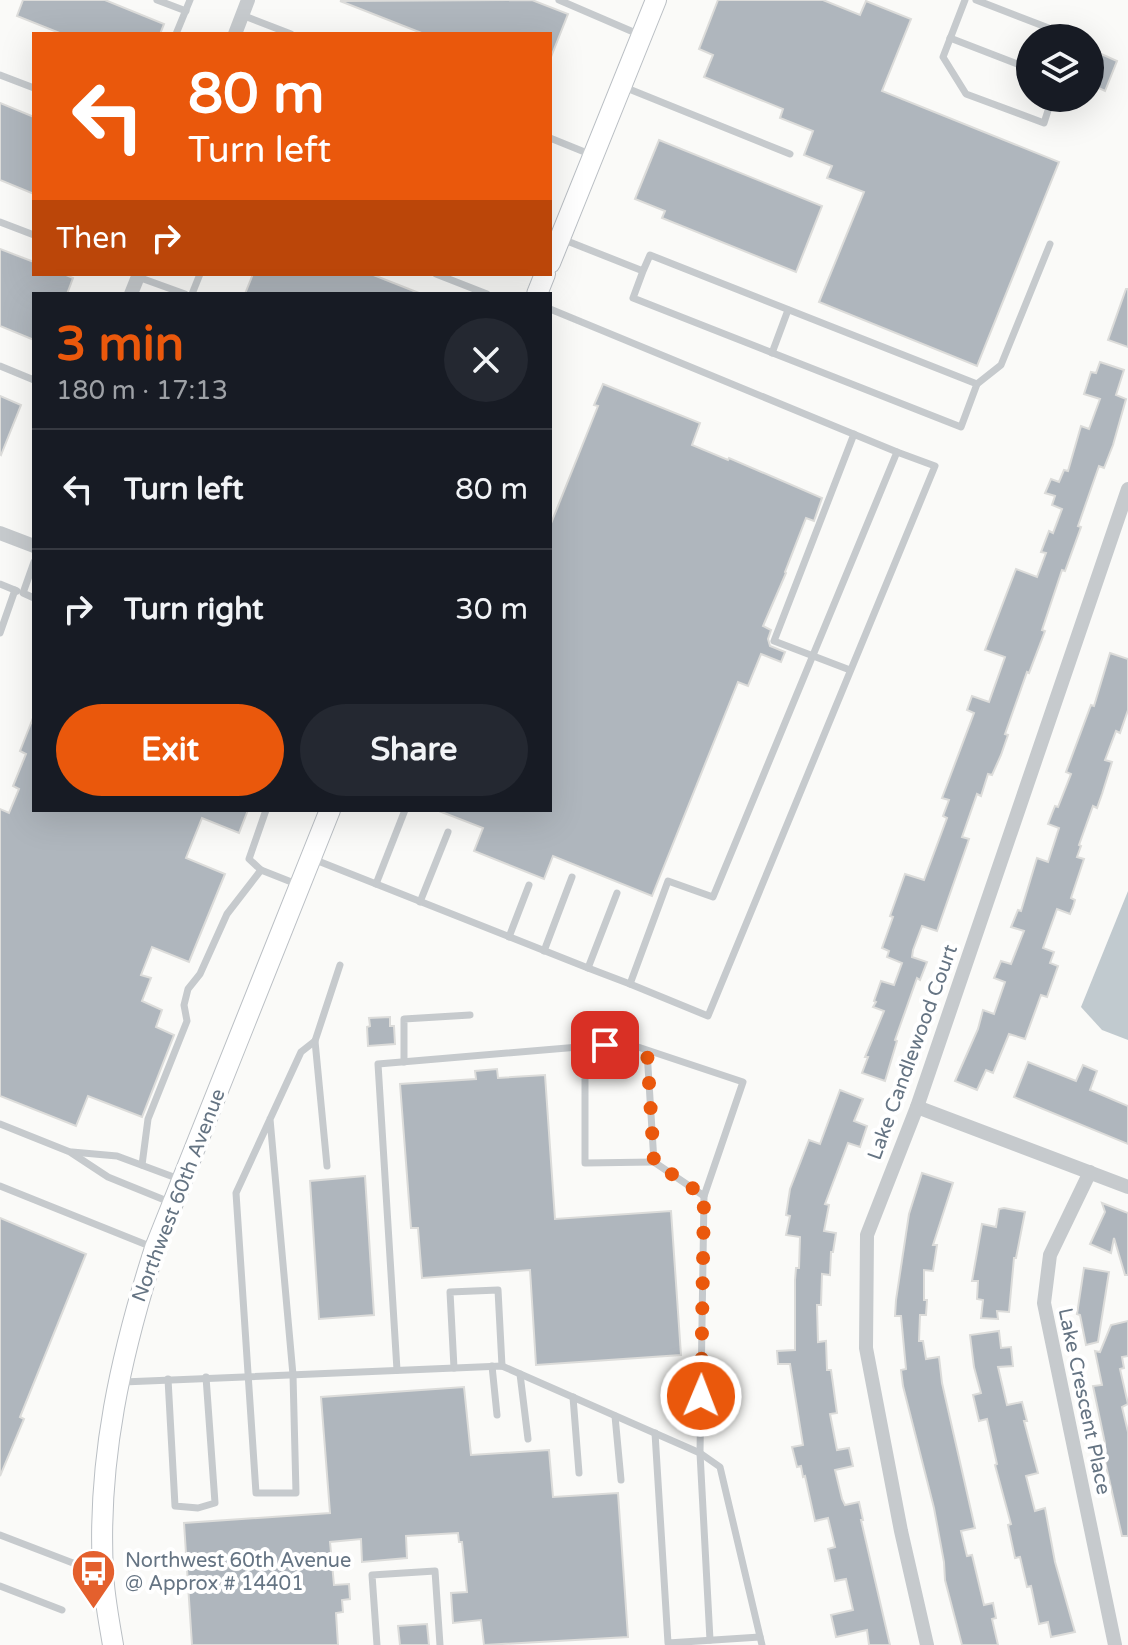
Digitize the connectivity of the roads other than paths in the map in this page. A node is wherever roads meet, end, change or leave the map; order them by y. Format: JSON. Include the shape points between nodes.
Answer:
{"nodes":[{"id":1,"x":157,"y":0,"type":"edge"},
{"id":2,"x":190,"y":0,"type":"edge"},
{"id":3,"x":248,"y":0,"type":"edge"},
{"id":4,"x":559,"y":0,"type":"edge"},
{"id":5,"x":656,"y":0,"type":"edge"},
{"id":6,"x":965,"y":0,"type":"edge"},
{"id":7,"x":976,"y":0,"type":"edge"},
{"id":8,"x":186,"y":11,"type":"junction"},
{"id":9,"x":242,"y":15,"type":"junction"},
{"id":10,"x":1038,"y":24,"type":"edge"},
{"id":11,"x":177,"y":32,"type":"edge"},
{"id":12,"x":236,"y":32,"type":"edge"},
{"id":13,"x":286,"y":32,"type":"edge"},
{"id":14,"x":642,"y":35,"type":"junction"},
{"id":15,"x":950,"y":38,"type":"junction"},
{"id":16,"x":1016,"y":64,"type":"edge"},
{"id":17,"x":0,"y":75,"type":"edge"},
{"id":18,"x":622,"y":86,"type":"junction"},
{"id":19,"x":32,"y":87,"type":"edge"},
{"id":20,"x":1048,"y":112,"type":"edge"},
{"id":21,"x":552,"y":139,"type":"edge"},
{"id":22,"x":790,"y":154,"type":"dead end"},
{"id":23,"x":593,"y":155,"type":"junction"},
{"id":24,"x":0,"y":222,"type":"edge"},
{"id":25,"x":32,"y":234,"type":"edge"},
{"id":26,"x":560,"y":239,"type":"junction"},
{"id":27,"x":1050,"y":244,"type":"dead end"},
{"id":28,"x":552,"y":256,"type":"edge"},
{"id":29,"x":643,"y":271,"type":"junction"},
{"id":30,"x":138,"y":276,"type":"edge"},
{"id":31,"x":441,"y":276,"type":"edge"},
{"id":32,"x":180,"y":292,"type":"edge"},
{"id":33,"x":482,"y":292,"type":"edge"},
{"id":34,"x":552,"y":310,"type":"edge"},
{"id":35,"x":788,"y":310,"type":"junction"},
{"id":36,"x":772,"y":353,"type":"junction"},
{"id":37,"x":0,"y":366,"type":"edge"},
{"id":38,"x":32,"y":379,"type":"edge"},
{"id":39,"x":977,"y":384,"type":"junction"},
{"id":40,"x":854,"y":434,"type":"junction"},
{"id":41,"x":897,"y":452,"type":"junction"},
{"id":42,"x":1128,"y":489,"type":"edge"},
{"id":43,"x":1121,"y":528,"type":"edge"},
{"id":44,"x":0,"y":533,"type":"edge"},
{"id":45,"x":32,"y":543,"type":"edge"},
{"id":46,"x":32,"y":566,"type":"edge"},
{"id":47,"x":0,"y":584,"type":"edge"},
{"id":48,"x":19,"y":592,"type":"junction"},
{"id":49,"x":32,"y":597,"type":"edge"},
{"id":50,"x":0,"y":633,"type":"edge"},
{"id":51,"x":813,"y":656,"type":"junction"},
{"id":52,"x":850,"y":670,"type":"junction"},
{"id":53,"x":265,"y":812,"type":"edge"},
{"id":54,"x":329,"y":812,"type":"edge"},
{"id":55,"x":404,"y":812,"type":"edge"},
{"id":56,"x":448,"y":832,"type":"dead end"},
{"id":57,"x":311,"y":859,"type":"junction"},
{"id":58,"x":261,"y":870,"type":"junction"},
{"id":59,"x":572,"y":877,"type":"dead end"},
{"id":60,"x":376,"y":884,"type":"junction"},
{"id":61,"x":300,"y":885,"type":"junction"},
{"id":62,"x":529,"y":885,"type":"dead end"},
{"id":63,"x":617,"y":893,"type":"dead end"},
{"id":64,"x":420,"y":902,"type":"junction"},
{"id":65,"x":509,"y":937,"type":"junction"},
{"id":66,"x":544,"y":951,"type":"junction"},
{"id":67,"x":340,"y":965,"type":"dead end"},
{"id":68,"x":588,"y":968,"type":"junction"},
{"id":69,"x":630,"y":984,"type":"junction"},
{"id":70,"x":470,"y":1015,"type":"dead end"},
{"id":71,"x":315,"y":1041,"type":"junction"},
{"id":72,"x":585,"y":1047,"type":"junction"},
{"id":73,"x":647,"y":1051,"type":"junction"},
{"id":74,"x":404,"y":1062,"type":"junction"},
{"id":75,"x":917,"y":1107,"type":"junction"},
{"id":76,"x":270,"y":1119,"type":"junction"},
{"id":77,"x":0,"y":1124,"type":"edge"},
{"id":78,"x":70,"y":1152,"type":"junction"},
{"id":79,"x":654,"y":1162,"type":"junction"},
{"id":80,"x":142,"y":1165,"type":"junction"},
{"id":81,"x":327,"y":1166,"type":"dead end"},
{"id":82,"x":1090,"y":1172,"type":"junction"},
{"id":83,"x":181,"y":1180,"type":"junction"},
{"id":84,"x":0,"y":1186,"type":"edge"},
{"id":85,"x":1128,"y":1187,"type":"edge"},
{"id":86,"x":704,"y":1196,"type":"junction"},
{"id":87,"x":172,"y":1203,"type":"junction"},
{"id":88,"x":155,"y":1248,"type":"junction"},
{"id":89,"x":492,"y":1366,"type":"junction"},
{"id":90,"x":502,"y":1366,"type":"junction"},
{"id":91,"x":454,"y":1368,"type":"junction"},
{"id":92,"x":397,"y":1370,"type":"junction"},
{"id":93,"x":520,"y":1374,"type":"junction"},
{"id":94,"x":293,"y":1375,"type":"junction"},
{"id":95,"x":206,"y":1377,"type":"junction"},
{"id":96,"x":250,"y":1378,"type":"junction"},
{"id":97,"x":168,"y":1379,"type":"junction"},
{"id":98,"x":116,"y":1382,"type":"junction"},
{"id":99,"x":573,"y":1397,"type":"junction"},
{"id":100,"x":497,"y":1415,"type":"dead end"},
{"id":101,"x":615,"y":1416,"type":"junction"},
{"id":102,"x":655,"y":1433,"type":"junction"},
{"id":103,"x":528,"y":1439,"type":"dead end"},
{"id":104,"x":700,"y":1453,"type":"junction"},
{"id":105,"x":579,"y":1473,"type":"dead end"},
{"id":106,"x":621,"y":1480,"type":"dead end"},
{"id":107,"x":0,"y":1535,"type":"edge"},
{"id":108,"x":103,"y":1574,"type":"junction"},
{"id":109,"x":0,"y":1586,"type":"edge"},
{"id":110,"x":62,"y":1610,"type":"dead end"},
{"id":111,"x":1128,"y":1631,"type":"edge"},
{"id":112,"x":710,"y":1640,"type":"junction"},
{"id":113,"x":1114,"y":1640,"type":"edge"},
{"id":114,"x":761,"y":1641,"type":"edge"},
{"id":115,"x":113,"y":1645,"type":"edge"},
{"id":116,"x":377,"y":1645,"type":"edge"},
{"id":117,"x":440,"y":1645,"type":"edge"},
{"id":118,"x":927,"y":1645,"type":"edge"}],
"edges":[{"from":1,"to":8,"type":"lane"},
{"from":2,"to":8,"type":"lane"},
{"from":3,"to":9,"type":"street"},
{"from":4,"to":14,"type":"lane"},
{"from":5,"to":14,"type":"street"},
{"from":6,"to":15,"type":"lane"},
{"from":7,"to":10,"type":"lane"},
{"from":8,"to":11,"type":"lane"},
{"from":9,"to":12,"type":"street"},
{"from":9,"to":13,"type":"lane"},
{"from":14,"to":18,"type":"street"},
{"from":15,"to":16,"type":"lane"},
{"from":15,"to":20,"type":"lane","via":[[943,57],[966,94],[1044,123]]},
{"from":17,"to":19,"type":"lane"},
{"from":18,"to":22,"type":"lane"},
{"from":18,"to":23,"type":"street"},
{"from":21,"to":23,"type":"lane"},
{"from":23,"to":26,"type":"street"},
{"from":24,"to":25,"type":"lane"},
{"from":26,"to":28,"type":"street"},
{"from":26,"to":29,"type":"lane"},
{"from":27,"to":39,"type":"lane","via":[[1001,365]]},
{"from":29,"to":35,"type":"lane","via":[[650,255]]},
{"from":29,"to":36,"type":"lane","via":[[633,298]]},
{"from":30,"to":32,"type":"lane"},
{"from":31,"to":33,"type":"lane"},
{"from":34,"to":40,"type":"lane"},
{"from":35,"to":36,"type":"lane"},
{"from":35,"to":39,"type":"lane"},
{"from":36,"to":39,"type":"lane","via":[[961,427]]},
{"from":37,"to":38,"type":"lane"},
{"from":40,"to":41,"type":"lane"},
{"from":40,"to":51,"type":"lane","via":[[774,641]]},
{"from":41,"to":51,"type":"lane"},
{"from":41,"to":52,"type":"lane","via":[[935,466]]},
{"from":42,"to":43,"type":"street","name":"Lake Candlewood Court"},
{"from":43,"to":75,"type":"street","name":"Lake Candlewood Court"},
{"from":44,"to":45,"type":"street"},
{"from":46,"to":48,"type":"lane"},
{"from":47,"to":48,"type":"lane"},
{"from":48,"to":49,"type":"lane"},
{"from":48,"to":50,"type":"lane"},
{"from":51,"to":52,"type":"lane"},
{"from":51,"to":69,"type":"lane","via":[[713,897],[668,881]]},
{"from":52,"to":69,"type":"lane","via":[[708,1016]]},
{"from":53,"to":58,"type":"lane","via":[[249,859]]},
{"from":54,"to":57,"type":"street","name":"Northwest 60th Avenue"},
{"from":55,"to":60,"type":"lane"},
{"from":56,"to":64,"type":"lane"},
{"from":57,"to":60,"type":"lane"},
{"from":57,"to":61,"type":"street","name":"Northwest 60th Avenue"},
{"from":58,"to":61,"type":"lane"},
{"from":58,"to":80,"type":"lane","via":[[227,914],[188,989],[187,1021],[148,1119]]},
{"from":59,"to":66,"type":"lane"},
{"from":60,"to":64,"type":"lane"},
{"from":61,"to":83,"type":"street","name":"Northwest 60th Avenue"},
{"from":62,"to":65,"type":"lane"},
{"from":63,"to":68,"type":"lane"},
{"from":64,"to":65,"type":"lane"},
{"from":65,"to":66,"type":"lane"},
{"from":66,"to":68,"type":"lane"},
{"from":67,"to":71,"type":"lane"},
{"from":68,"to":69,"type":"lane"},
{"from":70,"to":74,"type":"lane","via":[[404,1019]]},
{"from":71,"to":76,"type":"lane","via":[[301,1052]]},
{"from":71,"to":81,"type":"lane"},
{"from":72,"to":73,"type":"lane","via":[[626,1043]]},
{"from":72,"to":74,"type":"lane"},
{"from":72,"to":79,"type":"lane","via":[[585,1163]]},
{"from":73,"to":79,"type":"lane"},
{"from":73,"to":86,"type":"lane","via":[[743,1082]]},
{"from":74,"to":92,"type":"lane","via":[[378,1064]]},
{"from":75,"to":82,"type":"street"},
{"from":75,"to":118,"type":"street","name":"Lake Candlewood Court","via":[[867,1235],[866,1348]]},
{"from":76,"to":94,"type":"lane"},
{"from":76,"to":96,"type":"lane","via":[[236,1193]]},
{"from":77,"to":78,"type":"lane"},
{"from":78,"to":80,"type":"lane","via":[[117,1156]]},
{"from":78,"to":87,"type":"lane","via":[[108,1177]]},
{"from":79,"to":86,"type":"lane"},
{"from":80,"to":83,"type":"lane"},
{"from":82,"to":85,"type":"street"},
{"from":82,"to":113,"type":"street","name":"Lake Crescent Place","via":[[1050,1255],[1044,1303]]},
{"from":83,"to":87,"type":"street","name":"Northwest 60th Avenue"},
{"from":84,"to":88,"type":"lane"},
{"from":86,"to":104,"type":"lane"},
{"from":87,"to":88,"type":"street","name":"Northwest 60th Avenue"},
{"from":88,"to":98,"type":"street","name":"Northwest 60th Avenue"},
{"from":89,"to":90,"type":"lane"},
{"from":89,"to":91,"type":"lane"},
{"from":89,"to":100,"type":"lane"},
{"from":90,"to":91,"type":"lane","via":[[498,1290],[462,1291],[450,1292]]},
{"from":90,"to":93,"type":"lane"},
{"from":91,"to":92,"type":"lane"},
{"from":92,"to":94,"type":"lane"},
{"from":93,"to":99,"type":"lane"},
{"from":93,"to":103,"type":"lane"},
{"from":94,"to":96,"type":"lane"},
{"from":94,"to":96,"type":"lane","via":[[296,1493],[256,1493]]},
{"from":95,"to":96,"type":"lane"},
{"from":95,"to":97,"type":"lane"},
{"from":95,"to":97,"type":"lane","via":[[215,1503],[198,1508],[175,1506]]},
{"from":97,"to":98,"type":"lane"},
{"from":98,"to":108,"type":"street","name":"Northwest 60th Avenue","via":[[102,1512]]},
{"from":99,"to":101,"type":"lane"},
{"from":99,"to":105,"type":"lane"},
{"from":101,"to":102,"type":"lane"},
{"from":101,"to":106,"type":"lane"},
{"from":102,"to":104,"type":"lane"},
{"from":102,"to":112,"type":"lane","via":[[668,1643]]},
{"from":104,"to":112,"type":"lane"},
{"from":104,"to":114,"type":"lane","via":[[720,1467]]},
{"from":107,"to":108,"type":"lane"},
{"from":108,"to":115,"type":"street","name":"Northwest 60th Avenue"},
{"from":109,"to":110,"type":"lane"},
{"from":111,"to":113,"type":"street"},
{"from":112,"to":114,"type":"lane"},
{"from":116,"to":117,"type":"lane","via":[[372,1575],[435,1571]]}]}
